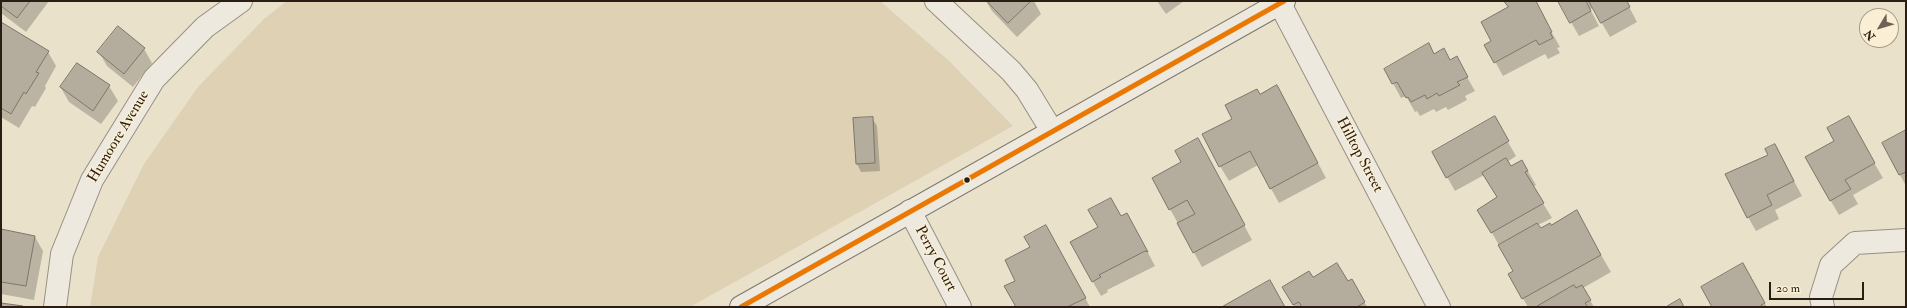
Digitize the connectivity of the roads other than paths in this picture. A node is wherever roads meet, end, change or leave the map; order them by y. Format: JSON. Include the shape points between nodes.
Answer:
{"nodes":[{"id":1,"x":241,"y":1,"type":"edge"},
{"id":2,"x":936,"y":1,"type":"edge"},
{"id":3,"x":1282,"y":2,"type":"edge"},
{"id":4,"x":1052,"y":131,"type":"junction"},
{"id":5,"x":910,"y":212,"type":"junction"},
{"id":6,"x":1906,"y":240,"type":"edge"},
{"id":7,"x":55,"y":307,"type":"edge"},
{"id":8,"x":741,"y":307,"type":"edge"},
{"id":9,"x":960,"y":307,"type":"edge"},
{"id":10,"x":1438,"y":307,"type":"edge"},
{"id":11,"x":1823,"y":307,"type":"edge"}],
"edges":[{"from":1,"to":7,"type":"street","name":"Humoore Avenue","via":[[205,27],[154,79],[96,173],[62,254]]},
{"from":2,"to":4,"type":"street","via":[[1011,72],[1027,90]]},
{"from":3,"to":4,"type":"street"},
{"from":3,"to":10,"type":"street","name":"Hilltop Street"},
{"from":4,"to":5,"type":"street"},
{"from":5,"to":8,"type":"street"},
{"from":5,"to":9,"type":"street","name":"Perry Court"},
{"from":6,"to":11,"type":"street","via":[[1856,243],[1831,265],[1821,297]]}]}
